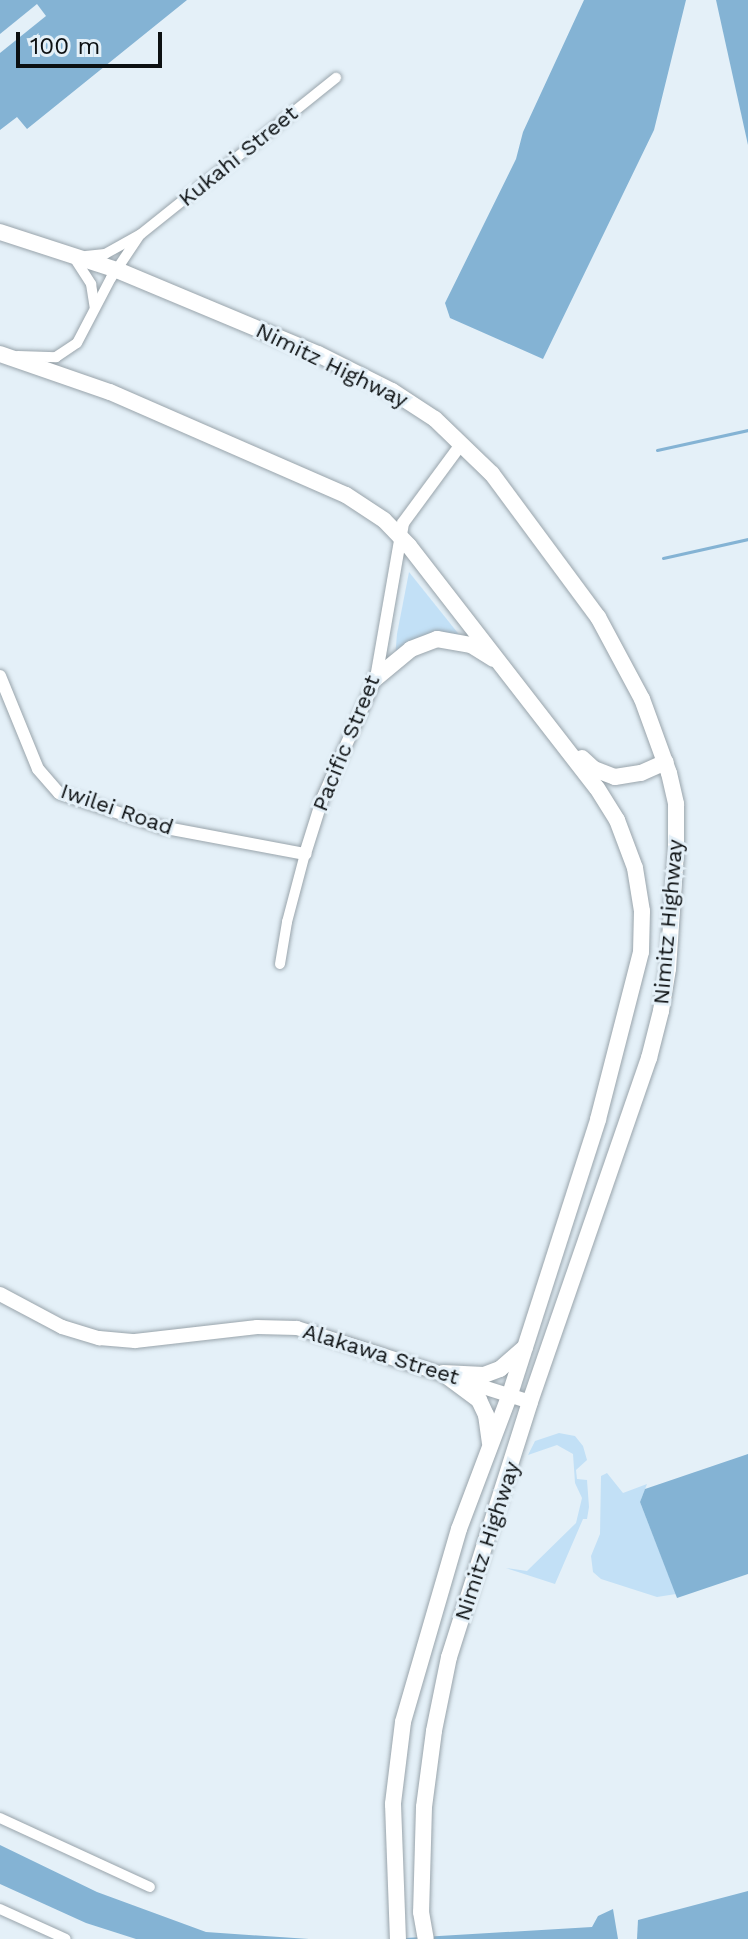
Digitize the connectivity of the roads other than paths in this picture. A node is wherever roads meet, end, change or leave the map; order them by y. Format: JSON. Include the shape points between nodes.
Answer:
{"nodes":[{"id":1,"x":336,"y":78,"type":"dead end"},
{"id":2,"x":0,"y":232,"type":"edge"},
{"id":3,"x":141,"y":234,"type":"junction"},
{"id":4,"x":58,"y":250,"type":"junction"},
{"id":5,"x":80,"y":256,"type":"junction"},
{"id":6,"x":117,"y":270,"type":"junction"},
{"id":7,"x":95,"y":308,"type":"junction"},
{"id":8,"x":5,"y":355,"type":"edge"},
{"id":9,"x":462,"y":443,"type":"junction"},
{"id":10,"x":400,"y":534,"type":"junction"},
{"id":11,"x":503,"y":665,"type":"junction"},
{"id":12,"x":0,"y":676,"type":"edge"},
{"id":13,"x":376,"y":678,"type":"junction"},
{"id":14,"x":562,"y":743,"type":"junction"},
{"id":15,"x":666,"y":762,"type":"junction"},
{"id":16,"x":305,"y":854,"type":"junction"},
{"id":17,"x":280,"y":964,"type":"dead end"},
{"id":18,"x":0,"y":1294,"type":"edge"},
{"id":19,"x":526,"y":1346,"type":"junction"},
{"id":20,"x":443,"y":1373,"type":"junction"},
{"id":21,"x":510,"y":1394,"type":"junction"},
{"id":22,"x":530,"y":1402,"type":"junction"},
{"id":23,"x":490,"y":1443,"type":"junction"},
{"id":24,"x":0,"y":1818,"type":"edge"},
{"id":25,"x":150,"y":1887,"type":"dead end"},
{"id":26,"x":0,"y":1909,"type":"edge"},
{"id":27,"x":66,"y":1939,"type":"edge"},
{"id":28,"x":398,"y":1939,"type":"edge"},
{"id":29,"x":426,"y":1939,"type":"edge"}],
"edges":[{"from":1,"to":3,"type":"street","name":"Kukahi Street"},
{"from":2,"to":4,"type":"main road","name":"Nimitz Highway"},
{"from":3,"to":5,"type":"street","name":"Kukahi Street","via":[[105,254]]},
{"from":3,"to":6,"type":"street","name":"Kukahi Street"},
{"from":4,"to":5,"type":"main road","name":"Nimitz Highway"},
{"from":4,"to":7,"type":"street","via":[[85,271]]},
{"from":5,"to":6,"type":"main road","name":"Nimitz Highway"},
{"from":6,"to":7,"type":"street","name":"Kukahi Street"},
{"from":6,"to":9,"type":"main road","name":"Nimitz Highway","via":[[352,370],[416,405]]},
{"from":7,"to":8,"type":"street","name":"Kukahi Street","via":[[77,343],[64,353],[48,358]]},
{"from":8,"to":10,"type":"main road","name":"Nimitz Highway","via":[[97,386],[330,487]]},
{"from":9,"to":10,"type":"street","name":"Pacific Street"},
{"from":9,"to":15,"type":"main road","name":"Nimitz Highway","via":[[504,489],[601,622],[642,699]]},
{"from":10,"to":11,"type":"main road","name":"Nimitz Highway"},
{"from":10,"to":13,"type":"street","name":"Pacific Street"},
{"from":11,"to":13,"type":"main road","via":[[471,645],[437,639],[411,649]]},
{"from":11,"to":14,"type":"main road","name":"Nimitz Highway"},
{"from":12,"to":16,"type":"street","name":"Iwilei Road","via":[[38,769],[59,793],[161,827]]},
{"from":13,"to":16,"type":"street","name":"Pacific Street","via":[[323,797]]},
{"from":14,"to":15,"type":"main road","via":[[594,769],[615,777]]},
{"from":14,"to":19,"type":"main road","name":"Nimitz Highway","via":[[621,829],[637,879],[642,941],[598,1120]]},
{"from":15,"to":22,"type":"main road","name":"Nimitz Highway","via":[[677,829],[661,1011]]},
{"from":16,"to":17,"type":"street","name":"Pacific Street"},
{"from":18,"to":20,"type":"main road","name":"Alakawa Street","via":[[62,1327],[99,1338],[135,1341],[257,1327],[297,1328]]},
{"from":19,"to":20,"type":"main road","via":[[500,1369],[484,1375]]},
{"from":19,"to":21,"type":"main road","name":"Nimitz Highway"},
{"from":20,"to":21,"type":"main road","name":"Alakawa Street"},
{"from":20,"to":23,"type":"main road","via":[[479,1400]]},
{"from":21,"to":22,"type":"main road","name":"Alakawa Street"},
{"from":21,"to":23,"type":"main road","name":"Nimitz Highway"},
{"from":22,"to":29,"type":"main road","name":"Nimitz Highway","via":[[449,1657],[434,1731],[424,1807],[421,1912]]},
{"from":23,"to":28,"type":"main road","name":"Nimitz Highway","via":[[403,1722],[393,1804]]},
{"from":24,"to":25,"type":"street"},
{"from":26,"to":27,"type":"street"}]}
